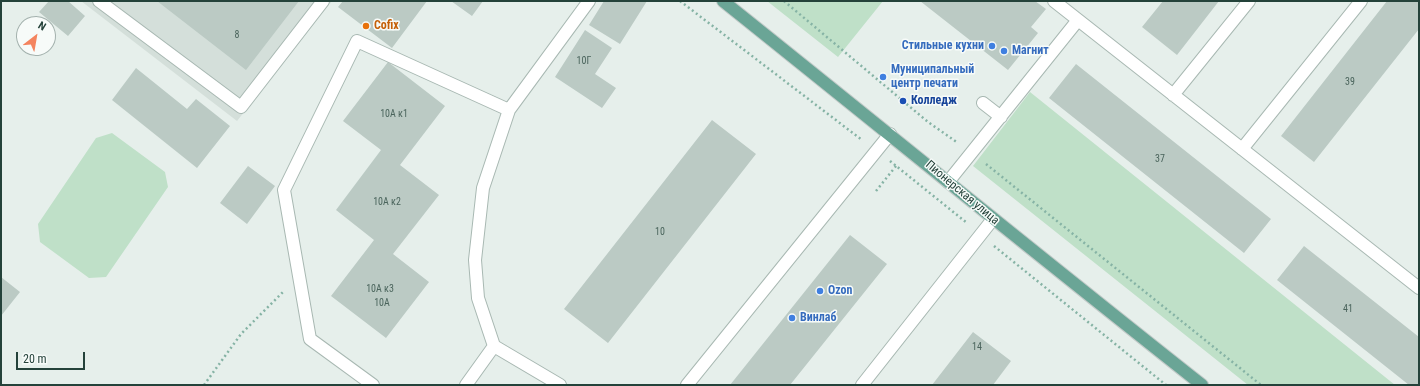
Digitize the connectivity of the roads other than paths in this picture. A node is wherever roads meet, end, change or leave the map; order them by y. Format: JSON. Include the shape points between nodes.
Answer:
{"nodes":[{"id":1,"x":99,"y":1,"type":"edge"},
{"id":2,"x":323,"y":1,"type":"edge"},
{"id":3,"x":589,"y":1,"type":"edge"},
{"id":4,"x":723,"y":1,"type":"edge"},
{"id":5,"x":1054,"y":1,"type":"edge"},
{"id":6,"x":1249,"y":1,"type":"edge"},
{"id":7,"x":1361,"y":1,"type":"edge"},
{"id":8,"x":1078,"y":20,"type":"junction"},
{"id":9,"x":1173,"y":95,"type":"junction"},
{"id":10,"x":983,"y":103,"type":"dead end"},
{"id":11,"x":509,"y":110,"type":"junction"},
{"id":12,"x":1001,"y":117,"type":"junction"},
{"id":13,"x":890,"y":134,"type":"junction"},
{"id":14,"x":1242,"y":149,"type":"junction"},
{"id":15,"x":948,"y":182,"type":"junction"},
{"id":16,"x":993,"y":219,"type":"junction"},
{"id":17,"x":1419,"y":288,"type":"edge"},
{"id":18,"x":494,"y":346,"type":"junction"},
{"id":19,"x":373,"y":385,"type":"edge"},
{"id":20,"x":466,"y":385,"type":"edge"},
{"id":21,"x":560,"y":385,"type":"edge"},
{"id":22,"x":687,"y":385,"type":"edge"},
{"id":23,"x":862,"y":385,"type":"edge"},
{"id":24,"x":1202,"y":385,"type":"edge"}],
"edges":[{"from":1,"to":2,"type":"lane","via":[[240,107]]},
{"from":3,"to":11,"type":"lane"},
{"from":4,"to":13,"type":"main road","name":"Пионерская улица"},
{"from":5,"to":8,"type":"lane"},
{"from":6,"to":9,"type":"lane"},
{"from":7,"to":14,"type":"lane"},
{"from":8,"to":9,"type":"lane"},
{"from":8,"to":12,"type":"lane"},
{"from":9,"to":14,"type":"lane"},
{"from":10,"to":12,"type":"lane"},
{"from":11,"to":18,"type":"lane","via":[[483,188],[475,260],[478,298]]},
{"from":11,"to":19,"type":"lane","via":[[357,41],[284,190],[310,339]]},
{"from":12,"to":15,"type":"lane"},
{"from":13,"to":15,"type":"main road","name":"Пионерская улица"},
{"from":13,"to":22,"type":"lane"},
{"from":14,"to":17,"type":"lane"},
{"from":15,"to":16,"type":"main road","name":"Пионерская улица"},
{"from":16,"to":23,"type":"lane"},
{"from":16,"to":24,"type":"main road","name":"Пионерская улица"},
{"from":18,"to":20,"type":"lane"},
{"from":18,"to":21,"type":"lane"}]}
